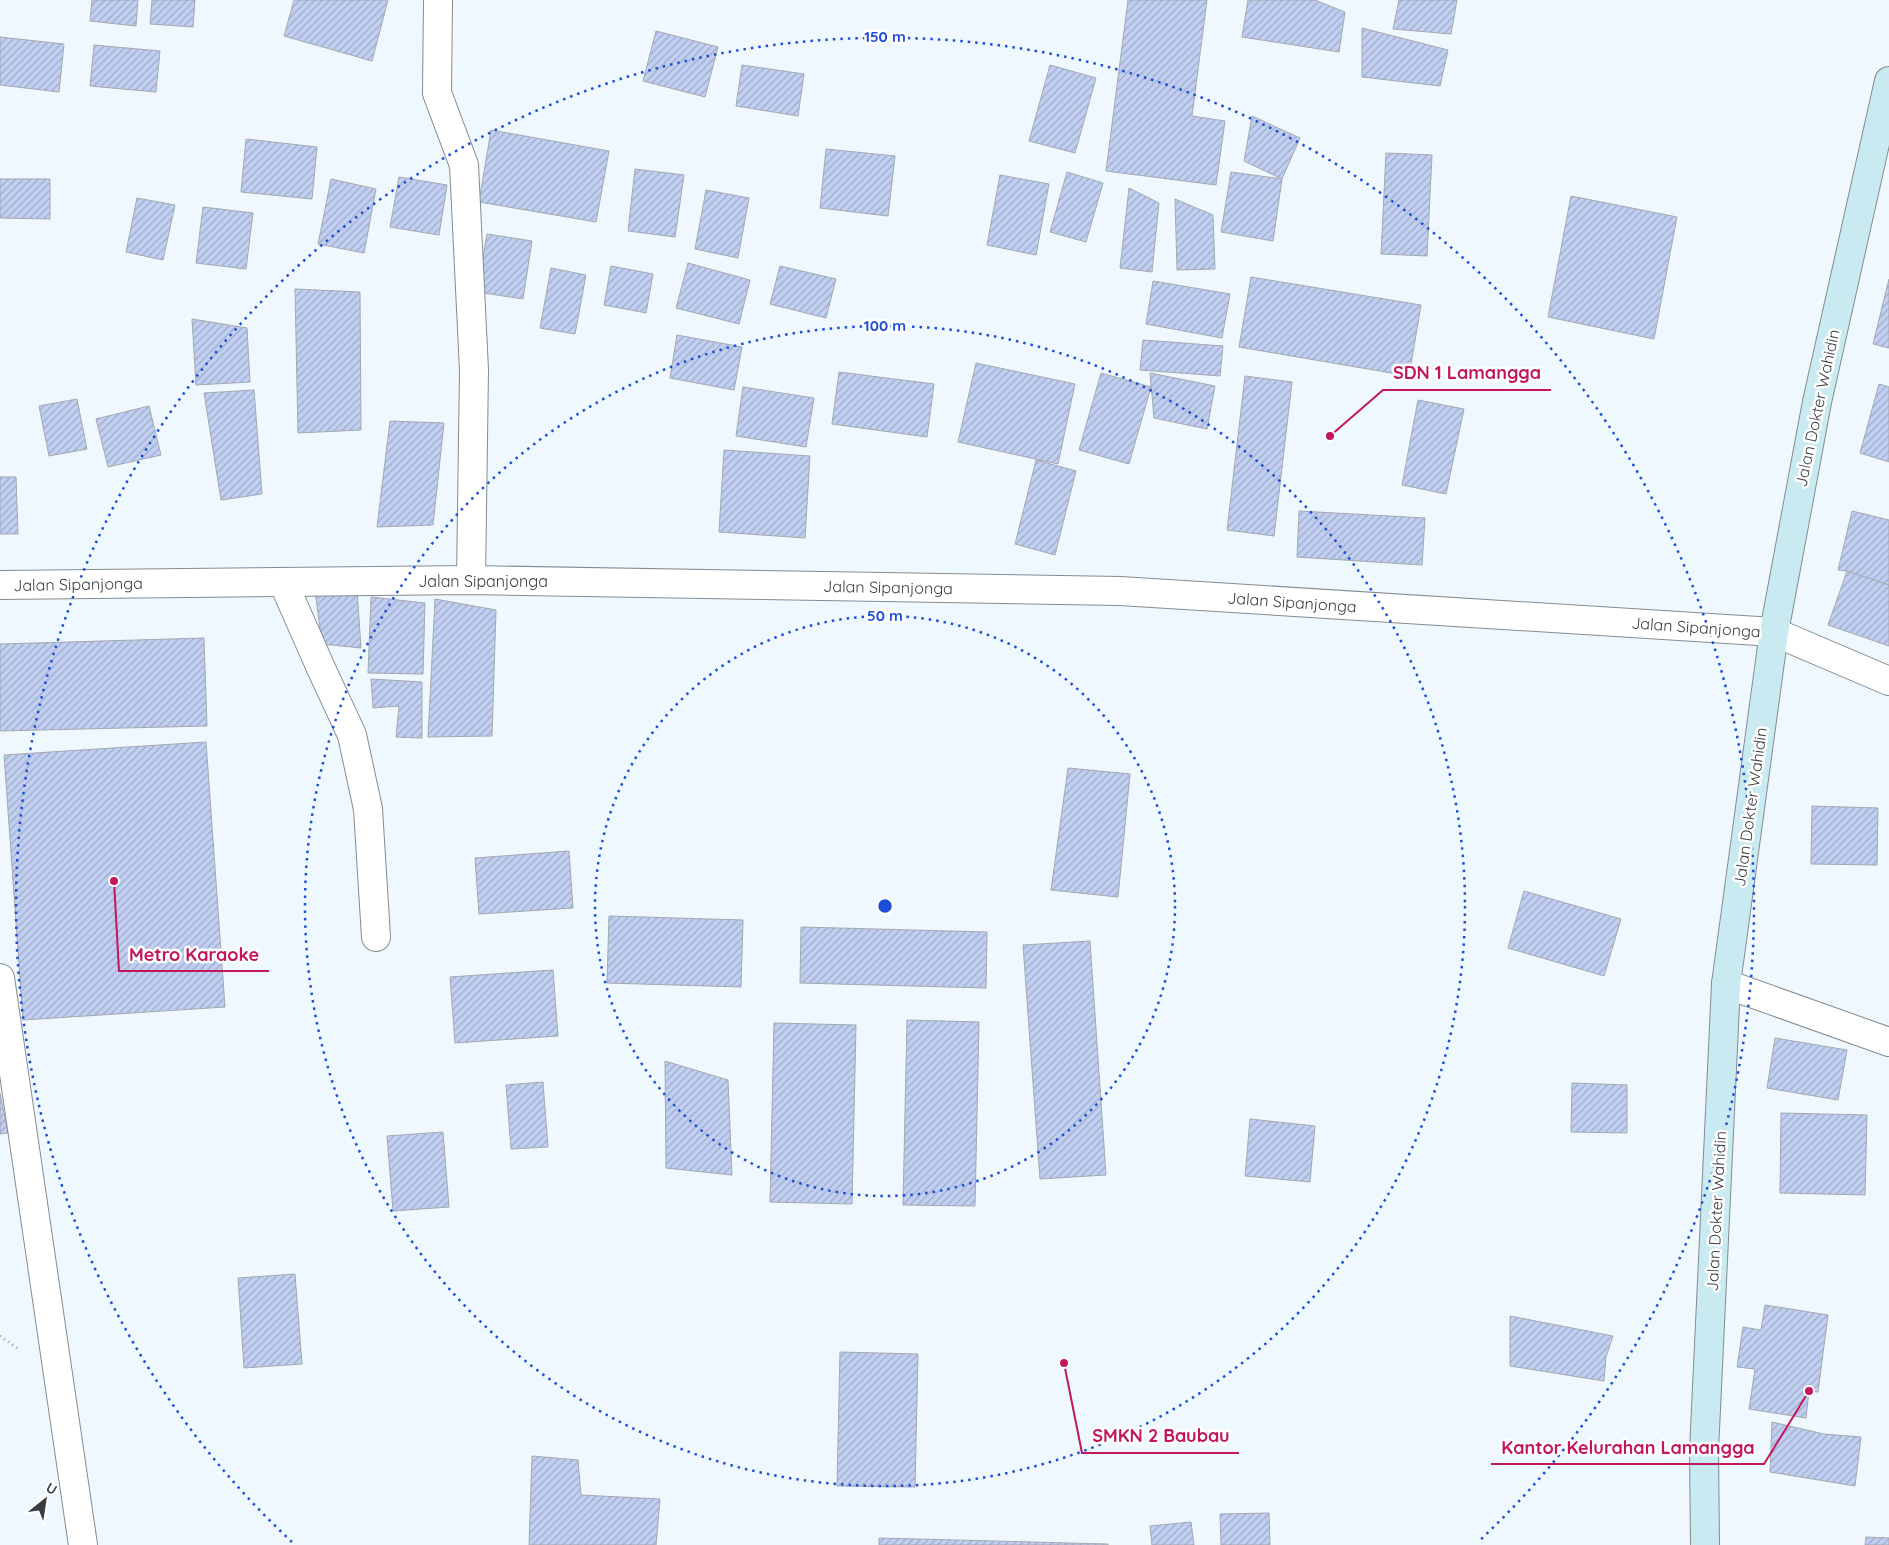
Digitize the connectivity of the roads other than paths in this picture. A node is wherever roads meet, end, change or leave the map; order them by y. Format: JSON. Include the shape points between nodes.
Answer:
{"nodes":[{"id":1,"x":438,"y":0,"type":"edge"},
{"id":2,"x":1889,"y":81,"type":"edge"},
{"id":3,"x":471,"y":580,"type":"junction"},
{"id":4,"x":284,"y":582,"type":"junction"},
{"id":5,"x":0,"y":585,"type":"edge"},
{"id":6,"x":1774,"y":632,"type":"junction"},
{"id":7,"x":1889,"y":681,"type":"edge"},
{"id":8,"x":376,"y":937,"type":"dead end"},
{"id":9,"x":0,"y":978,"type":"edge"},
{"id":10,"x":1726,"y":984,"type":"junction"},
{"id":11,"x":1889,"y":1042,"type":"edge"},
{"id":12,"x":83,"y":1545,"type":"edge"},
{"id":13,"x":1705,"y":1545,"type":"edge"}],
"edges":[{"from":1,"to":3,"type":"street","via":[[437,93],[464,165],[474,370]]},
{"from":2,"to":6,"type":"street","name":"Jalan Dokter Wahidin","via":[[1817,402]]},
{"from":3,"to":4,"type":"street","name":"Jalan Sipanjonga"},
{"from":3,"to":6,"type":"street","name":"Jalan Sipanjonga","via":[[1120,591]]},
{"from":4,"to":5,"type":"street","name":"Jalan Sipanjonga"},
{"from":4,"to":8,"type":"street","via":[[352,735],[368,809]]},
{"from":6,"to":7,"type":"street","name":"Jalan Sipanjonga"},
{"from":6,"to":10,"type":"street","name":"Jalan Dokter Wahidin"},
{"from":9,"to":12,"type":"street"},
{"from":10,"to":11,"type":"street"},
{"from":10,"to":13,"type":"street","name":"Jalan Dokter Wahidin","via":[[1704,1451]]}]}
